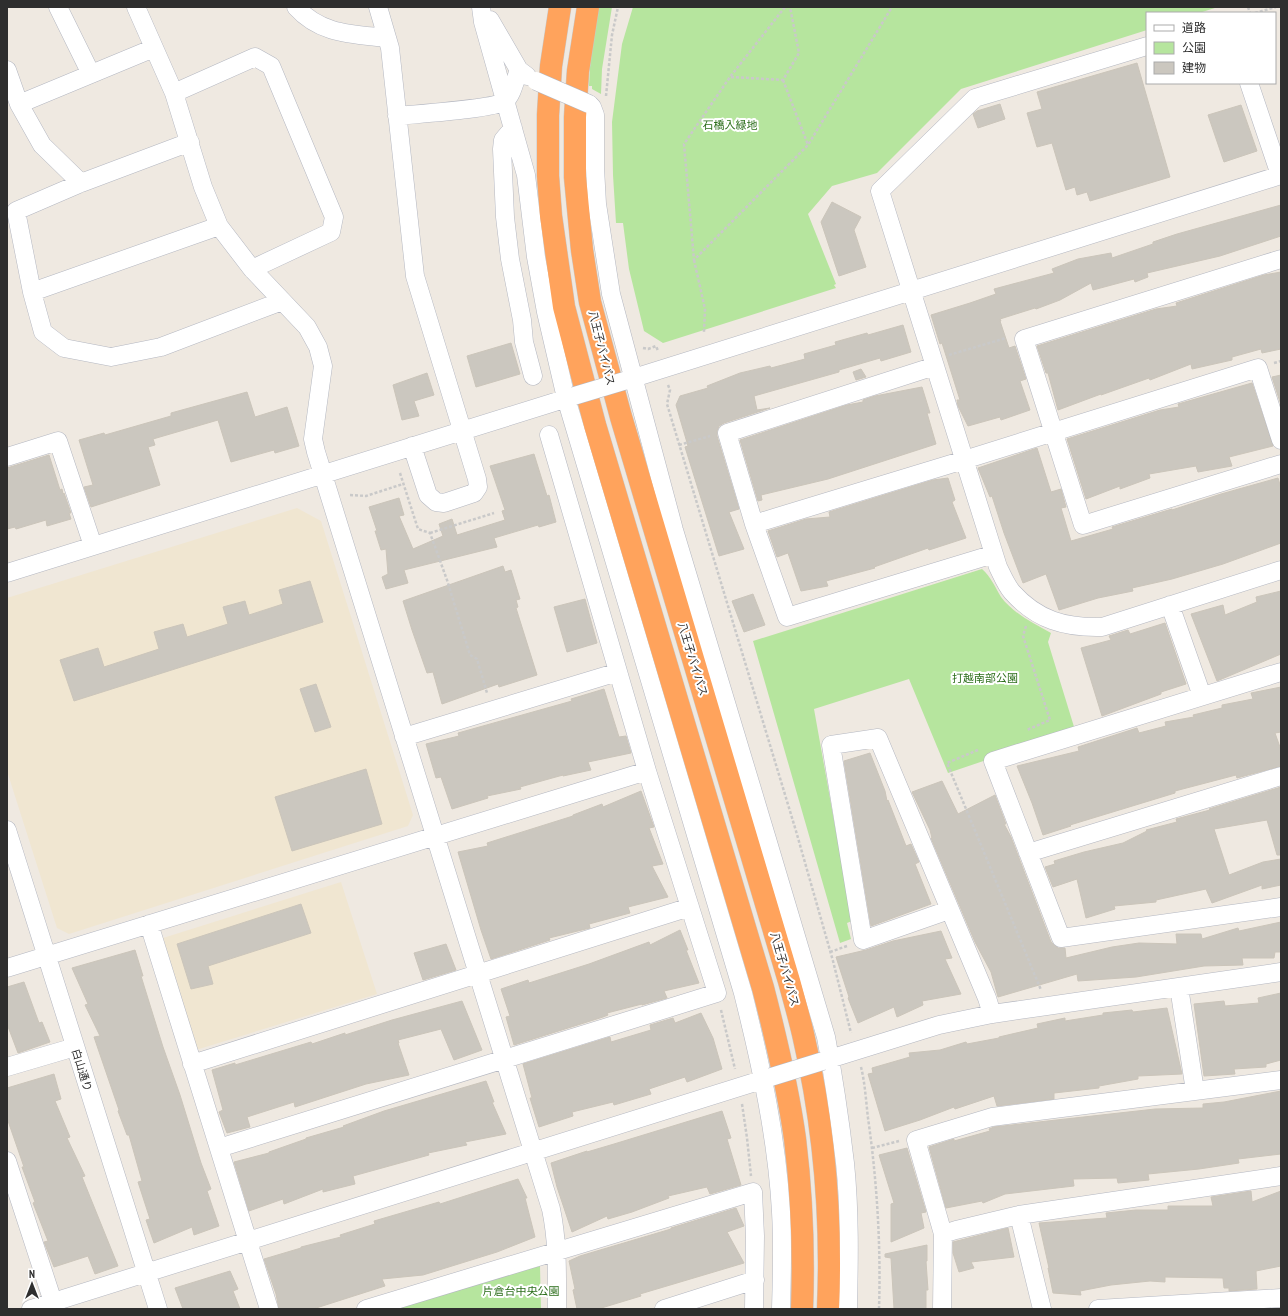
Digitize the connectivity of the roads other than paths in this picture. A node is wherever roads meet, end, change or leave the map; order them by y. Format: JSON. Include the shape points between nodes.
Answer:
{"nodes":[{"id":1,"x":58,"y":7,"type":"edge"},
{"id":2,"x":136,"y":7,"type":"edge"},
{"id":3,"x":296,"y":7,"type":"edge"},
{"id":4,"x":378,"y":7,"type":"edge"},
{"id":5,"x":482,"y":7,"type":"edge"},
{"id":6,"x":560,"y":7,"type":"edge"},
{"id":7,"x":588,"y":7,"type":"edge"},
{"id":8,"x":387,"y":38,"type":"junction"},
{"id":9,"x":1146,"y":46,"type":"edge"},
{"id":10,"x":154,"y":48,"type":"junction"},
{"id":11,"x":7,"y":70,"type":"edge"},
{"id":12,"x":519,"y":70,"type":"junction"},
{"id":13,"x":91,"y":74,"type":"junction"},
{"id":14,"x":1249,"y":84,"type":"edge"},
{"id":15,"x":174,"y":93,"type":"junction"},
{"id":16,"x":505,"y":101,"type":"junction"},
{"id":17,"x":20,"y":104,"type":"junction"},
{"id":18,"x":397,"y":116,"type":"junction"},
{"id":19,"x":513,"y":128,"type":"junction"},
{"id":20,"x":190,"y":142,"type":"junction"},
{"id":21,"x":1281,"y":175,"type":"edge"},
{"id":22,"x":81,"y":183,"type":"junction"},
{"id":23,"x":219,"y":226,"type":"junction"},
{"id":24,"x":536,"y":256,"type":"junction"},
{"id":25,"x":510,"y":259,"type":"junction"},
{"id":26,"x":1281,"y":259,"type":"edge"},
{"id":27,"x":252,"y":269,"type":"junction"},
{"id":28,"x":911,"y":291,"type":"junction"},
{"id":29,"x":32,"y":292,"type":"junction"},
{"id":30,"x":282,"y":302,"type":"junction"},
{"id":31,"x":934,"y":363,"type":"junction"},
{"id":32,"x":532,"y":376,"type":"dead end"},
{"id":33,"x":629,"y":379,"type":"junction"},
{"id":34,"x":570,"y":397,"type":"junction"},
{"id":35,"x":462,"y":431,"type":"junction"},
{"id":36,"x":1055,"y":432,"type":"junction"},
{"id":37,"x":549,"y":435,"type":"dead end"},
{"id":38,"x":1281,"y":440,"type":"edge"},
{"id":39,"x":412,"y":446,"type":"junction"},
{"id":40,"x":7,"y":457,"type":"edge"},
{"id":41,"x":964,"y":460,"type":"junction"},
{"id":42,"x":1281,"y":464,"type":"edge"},
{"id":43,"x":323,"y":474,"type":"junction"},
{"id":44,"x":754,"y":524,"type":"junction"},
{"id":45,"x":93,"y":546,"type":"junction"},
{"id":46,"x":610,"y":550,"type":"junction"},
{"id":47,"x":994,"y":554,"type":"junction"},
{"id":48,"x":585,"y":557,"type":"junction"},
{"id":49,"x":1281,"y":570,"type":"edge"},
{"id":50,"x":7,"y":573,"type":"edge"},
{"id":51,"x":1170,"y":605,"type":"junction"},
{"id":52,"x":618,"y":672,"type":"junction"},
{"id":53,"x":1281,"y":672,"type":"edge"},
{"id":54,"x":1202,"y":696,"type":"junction"},
{"id":55,"x":404,"y":737,"type":"junction"},
{"id":56,"x":647,"y":771,"type":"junction"},
{"id":57,"x":1281,"y":776,"type":"edge"},
{"id":58,"x":7,"y":830,"type":"edge"},
{"id":59,"x":435,"y":836,"type":"junction"},
{"id":60,"x":1028,"y":853,"type":"junction"},
{"id":61,"x":690,"y":907,"type":"junction"},
{"id":62,"x":1281,"y":907,"type":"edge"},
{"id":63,"x":949,"y":910,"type":"junction"},
{"id":64,"x":148,"y":924,"type":"junction"},
{"id":65,"x":47,"y":956,"type":"junction"},
{"id":66,"x":7,"y":968,"type":"edge"},
{"id":67,"x":1281,"y":972,"type":"edge"},
{"id":68,"x":478,"y":974,"type":"junction"},
{"id":69,"x":1179,"y":987,"type":"junction"},
{"id":70,"x":992,"y":1014,"type":"junction"},
{"id":71,"x":75,"y":1047,"type":"junction"},
{"id":72,"x":504,"y":1059,"type":"junction"},
{"id":73,"x":827,"y":1060,"type":"junction"},
{"id":74,"x":192,"y":1064,"type":"junction"},
{"id":75,"x":7,"y":1068,"type":"edge"},
{"id":76,"x":767,"y":1079,"type":"junction"},
{"id":77,"x":1281,"y":1080,"type":"edge"},
{"id":78,"x":1195,"y":1091,"type":"junction"},
{"id":79,"x":219,"y":1148,"type":"junction"},
{"id":80,"x":533,"y":1152,"type":"junction"},
{"id":81,"x":7,"y":1161,"type":"edge"},
{"id":82,"x":1281,"y":1176,"type":"edge"},
{"id":83,"x":14,"y":1204,"type":"edge"},
{"id":84,"x":1019,"y":1215,"type":"junction"},
{"id":85,"x":943,"y":1234,"type":"junction"},
{"id":86,"x":248,"y":1241,"type":"junction"},
{"id":87,"x":556,"y":1253,"type":"junction"},
{"id":88,"x":146,"y":1273,"type":"junction"},
{"id":89,"x":755,"y":1280,"type":"junction"},
{"id":90,"x":1281,"y":1298,"type":"edge"},
{"id":91,"x":54,"y":1302,"type":"junction"},
{"id":92,"x":31,"y":1309,"type":"edge"},
{"id":93,"x":158,"y":1309,"type":"edge"},
{"id":94,"x":269,"y":1309,"type":"edge"},
{"id":95,"x":366,"y":1309,"type":"edge"},
{"id":96,"x":557,"y":1309,"type":"edge"},
{"id":97,"x":664,"y":1309,"type":"edge"},
{"id":98,"x":754,"y":1309,"type":"edge"},
{"id":99,"x":781,"y":1309,"type":"edge"},
{"id":100,"x":802,"y":1309,"type":"edge"},
{"id":101,"x":828,"y":1309,"type":"edge"},
{"id":102,"x":848,"y":1309,"type":"edge"},
{"id":103,"x":942,"y":1309,"type":"edge"},
{"id":104,"x":1042,"y":1309,"type":"edge"},
{"id":105,"x":1098,"y":1309,"type":"edge"}],
"edges":[{"from":1,"to":13,"type":"street"},
{"from":2,"to":10,"type":"street"},
{"from":3,"to":8,"type":"street","via":[[317,24],[336,32]]},
{"from":4,"to":8,"type":"street"},
{"from":5,"to":12,"type":"street"},
{"from":5,"to":16,"type":"street","via":[[483,22]]},
{"from":6,"to":100,"type":"highway","via":[[551,66],[548,176],[564,307],[597,432],[777,1041],[791,1112],[798,1178],[803,1272]]},
{"from":7,"to":101,"type":"highway","name":"八王子バイパス","via":[[578,71],[575,177],[590,302],[620,417],[785,966],[803,1035],[816,1100],[825,1174],[829,1237]]},
{"from":8,"to":18,"type":"street"},
{"from":9,"to":28,"type":"street","via":[[975,98],[880,191]]},
{"from":10,"to":13,"type":"street"},
{"from":10,"to":15,"type":"street"},
{"from":11,"to":17,"type":"street"},
{"from":12,"to":16,"type":"street"},
{"from":12,"to":33,"type":"street","bridge":true,"via":[[588,104],[595,115],[597,204],[610,294]]},
{"from":13,"to":17,"type":"street"},
{"from":14,"to":21,"type":"street"},
{"from":15,"to":20,"type":"street"},
{"from":15,"to":27,"type":"street","via":[[255,57],[271,66],[334,217],[331,232]]},
{"from":16,"to":18,"type":"street","via":[[490,106]]},
{"from":16,"to":19,"type":"street"},
{"from":17,"to":22,"type":"street","via":[[42,145]]},
{"from":18,"to":35,"type":"street","via":[[415,276]]},
{"from":19,"to":24,"type":"street","via":[[527,180]]},
{"from":19,"to":25,"type":"street","via":[[503,140],[502,149]]},
{"from":20,"to":22,"type":"street"},
{"from":20,"to":23,"type":"street","via":[[203,187]]},
{"from":21,"to":28,"type":"street"},
{"from":22,"to":29,"type":"street","via":[[16,211]]},
{"from":23,"to":27,"type":"street"},
{"from":23,"to":29,"type":"street"},
{"from":24,"to":25,"type":"street"},
{"from":24,"to":34,"type":"street","via":[[546,312]]},
{"from":25,"to":32,"type":"street"},
{"from":26,"to":36,"type":"street","via":[[1024,339]]},
{"from":27,"to":30,"type":"street"},
{"from":28,"to":31,"type":"street"},
{"from":28,"to":33,"type":"street"},
{"from":29,"to":30,"type":"street","via":[[43,332],[64,348],[111,357],[160,347]]},
{"from":30,"to":43,"type":"street","via":[[307,327],[318,347],[323,366],[313,439]]},
{"from":31,"to":41,"type":"street"},
{"from":31,"to":44,"type":"street","via":[[727,434]]},
{"from":33,"to":34,"type":"street","bridge":true},
{"from":33,"to":73,"type":"street","via":[[799,943],[826,1037]]},
{"from":34,"to":35,"type":"street"},
{"from":34,"to":46,"type":"street"},
{"from":35,"to":39,"type":"street"},
{"from":35,"to":39,"type":"street","via":[[478,487],[474,493],[444,503],[436,502],[428,496]]},
{"from":36,"to":38,"type":"street","via":[[1258,368]]},
{"from":36,"to":41,"type":"street"},
{"from":36,"to":42,"type":"street","via":[[1083,525]]},
{"from":37,"to":48,"type":"street"},
{"from":39,"to":43,"type":"street"},
{"from":40,"to":45,"type":"street","via":[[58,441]]},
{"from":41,"to":44,"type":"street"},
{"from":41,"to":47,"type":"street"},
{"from":43,"to":45,"type":"street"},
{"from":43,"to":55,"type":"street"},
{"from":44,"to":47,"type":"street","via":[[788,617]]},
{"from":45,"to":50,"type":"street"},
{"from":46,"to":48,"type":"street"},
{"from":46,"to":76,"type":"street"},
{"from":47,"to":51,"type":"street","via":[[1011,591],[1032,610],[1054,622],[1082,628],[1102,627]]},
{"from":48,"to":52,"type":"street"},
{"from":49,"to":51,"type":"street"},
{"from":51,"to":54,"type":"street"},
{"from":52,"to":55,"type":"street"},
{"from":52,"to":56,"type":"street"},
{"from":53,"to":54,"type":"street"},
{"from":54,"to":60,"type":"street","via":[[992,761]]},
{"from":55,"to":59,"type":"street"},
{"from":56,"to":59,"type":"street"},
{"from":56,"to":61,"type":"street"},
{"from":57,"to":60,"type":"street"},
{"from":58,"to":65,"type":"street","name":"白山通り"},
{"from":59,"to":64,"type":"street"},
{"from":59,"to":68,"type":"street"},
{"from":60,"to":62,"type":"street","via":[[1061,938]]},
{"from":61,"to":68,"type":"street"},
{"from":61,"to":72,"type":"street","via":[[717,993]]},
{"from":63,"to":63,"type":"street","via":[[878,738],[831,745],[862,940]]},
{"from":63,"to":70,"type":"street"},
{"from":64,"to":65,"type":"street"},
{"from":64,"to":74,"type":"street"},
{"from":65,"to":66,"type":"street"},
{"from":65,"to":71,"type":"street","name":"白山通り"},
{"from":67,"to":69,"type":"street"},
{"from":68,"to":72,"type":"street"},
{"from":68,"to":74,"type":"street"},
{"from":69,"to":70,"type":"street"},
{"from":69,"to":78,"type":"street"},
{"from":70,"to":73,"type":"street","via":[[938,1025]]},
{"from":71,"to":75,"type":"street"},
{"from":71,"to":88,"type":"street","name":"白山通り"},
{"from":72,"to":79,"type":"street"},
{"from":72,"to":80,"type":"street"},
{"from":73,"to":76,"type":"street","bridge":true},
{"from":73,"to":102,"type":"street","via":[[845,1164],[849,1254]]},
{"from":74,"to":79,"type":"street"},
{"from":76,"to":80,"type":"street"},
{"from":76,"to":99,"type":"street","via":[[781,1211]]},
{"from":77,"to":78,"type":"street"},
{"from":78,"to":85,"type":"street","via":[[992,1117],[916,1140]]},
{"from":79,"to":86,"type":"street"},
{"from":80,"to":86,"type":"street"},
{"from":80,"to":87,"type":"street","via":[[551,1209]]},
{"from":81,"to":83,"type":"street"},
{"from":82,"to":84,"type":"street"},
{"from":83,"to":91,"type":"street"},
{"from":84,"to":85,"type":"street"},
{"from":84,"to":104,"type":"street"},
{"from":85,"to":103,"type":"street"},
{"from":86,"to":88,"type":"street"},
{"from":86,"to":94,"type":"street"},
{"from":87,"to":89,"type":"street","via":[[752,1192]]},
{"from":87,"to":95,"type":"street"},
{"from":87,"to":96,"type":"street"},
{"from":88,"to":91,"type":"street"},
{"from":88,"to":93,"type":"street","name":"白山通り"},
{"from":89,"to":97,"type":"street"},
{"from":89,"to":98,"type":"street"},
{"from":90,"to":105,"type":"street"},
{"from":91,"to":92,"type":"street"}]}
